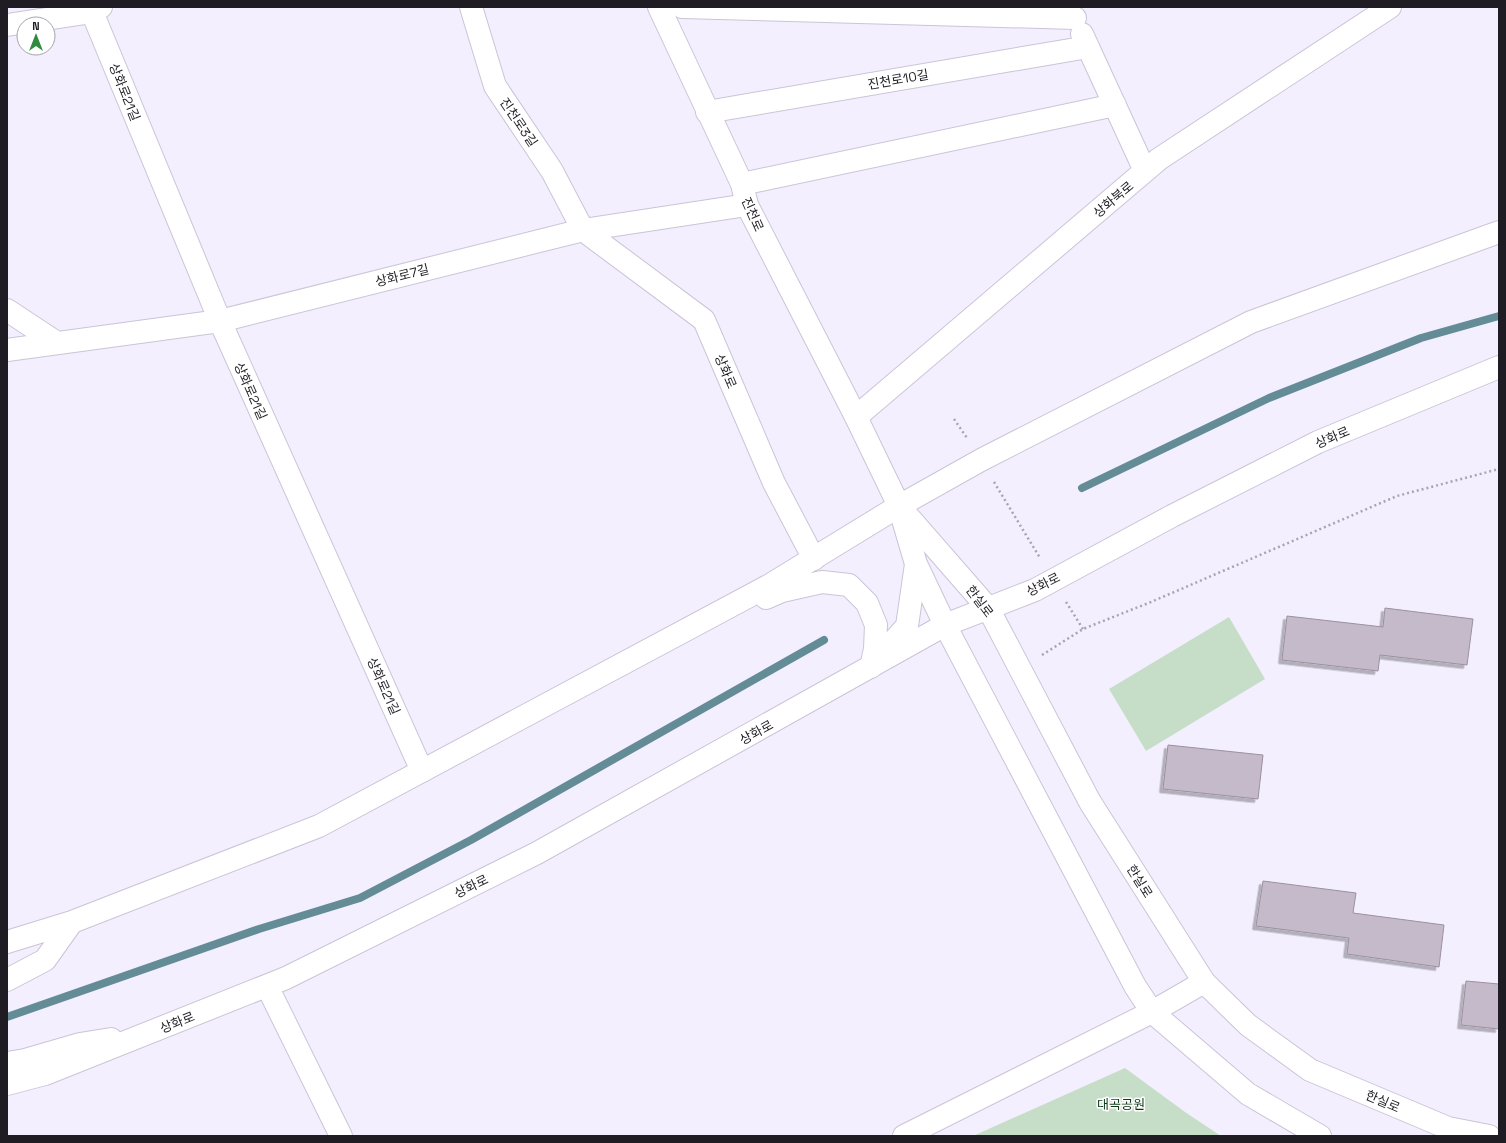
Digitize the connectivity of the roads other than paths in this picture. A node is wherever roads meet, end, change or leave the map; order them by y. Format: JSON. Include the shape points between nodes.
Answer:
{"nodes":[{"id":1,"x":471,"y":7,"type":"edge"},
{"id":2,"x":659,"y":7,"type":"edge"},
{"id":3,"x":682,"y":7,"type":"edge"},
{"id":4,"x":1390,"y":7,"type":"edge"},
{"id":5,"x":94,"y":8,"type":"edge"},
{"id":6,"x":1073,"y":13,"type":"edge"},
{"id":7,"x":7,"y":25,"type":"edge"},
{"id":8,"x":1088,"y":47,"type":"junction"},
{"id":9,"x":1115,"y":105,"type":"junction"},
{"id":10,"x":707,"y":112,"type":"junction"},
{"id":11,"x":1145,"y":171,"type":"junction"},
{"id":12,"x":744,"y":195,"type":"junction"},
{"id":13,"x":582,"y":230,"type":"junction"},
{"id":14,"x":1499,"y":232,"type":"edge"},
{"id":15,"x":7,"y":310,"type":"edge"},
{"id":16,"x":220,"y":321,"type":"junction"},
{"id":17,"x":57,"y":343,"type":"junction"},
{"id":18,"x":7,"y":350,"type":"edge"},
{"id":19,"x":1499,"y":366,"type":"edge"},
{"id":20,"x":856,"y":417,"type":"junction"},
{"id":21,"x":899,"y":506,"type":"junction"},
{"id":22,"x":814,"y":559,"type":"junction"},
{"id":23,"x":916,"y":564,"type":"junction"},
{"id":24,"x":728,"y":607,"type":"junction"},
{"id":25,"x":988,"y":608,"type":"junction"},
{"id":26,"x":945,"y":625,"type":"junction"},
{"id":27,"x":871,"y":667,"type":"junction"},
{"id":28,"x":422,"y":771,"type":"junction"},
{"id":29,"x":72,"y":922,"type":"junction"},
{"id":30,"x":7,"y":942,"type":"edge"},
{"id":31,"x":7,"y":980,"type":"edge"},
{"id":32,"x":1204,"y":982,"type":"junction"},
{"id":33,"x":267,"y":986,"type":"junction"},
{"id":34,"x":1152,"y":1012,"type":"junction"},
{"id":35,"x":152,"y":1032,"type":"junction"},
{"id":36,"x":7,"y":1063,"type":"edge"},
{"id":37,"x":7,"y":1084,"type":"edge"},
{"id":38,"x":1462,"y":1134,"type":"edge"},
{"id":39,"x":341,"y":1136,"type":"edge"},
{"id":40,"x":904,"y":1136,"type":"edge"},
{"id":41,"x":1320,"y":1136,"type":"edge"},
{"id":42,"x":1488,"y":1136,"type":"edge"}],
"edges":[{"from":1,"to":13,"type":"main road","name":"진천로3길","via":[[495,86],[552,171]]},
{"from":2,"to":10,"type":"main road","name":"진천로"},
{"from":3,"to":6,"type":"main road"},
{"from":4,"to":11,"type":"main road","name":"상화북로","via":[[1159,159]]},
{"from":5,"to":7,"type":"main road"},
{"from":5,"to":16,"type":"main road","name":"상화로21길"},
{"from":6,"to":8,"type":"main road"},
{"from":8,"to":9,"type":"main road"},
{"from":8,"to":10,"type":"main road","name":"진천로10길"},
{"from":9,"to":11,"type":"main road"},
{"from":9,"to":12,"type":"main road"},
{"from":10,"to":12,"type":"main road","name":"진천로"},
{"from":11,"to":20,"type":"main road","name":"상화북로"},
{"from":12,"to":13,"type":"main road","name":"상화로7길"},
{"from":12,"to":20,"type":"main road","name":"진천로"},
{"from":13,"to":16,"type":"main road","name":"상화로7길"},
{"from":13,"to":22,"type":"main road","name":"상화로","via":[[704,320],[774,482]]},
{"from":14,"to":21,"type":"main road","via":[[1251,322],[981,460]]},
{"from":15,"to":17,"type":"main road"},
{"from":16,"to":17,"type":"main road","name":"상화로7길"},
{"from":16,"to":28,"type":"main road","name":"상화로21길"},
{"from":17,"to":18,"type":"main road","name":"상화로7길"},
{"from":19,"to":25,"type":"main road","name":"상화로","via":[[1318,442],[1172,516],[1035,590]]},
{"from":20,"to":21,"type":"main road","name":"진천로"},
{"from":21,"to":22,"type":"main road"},
{"from":21,"to":23,"type":"main road"},
{"from":21,"to":25,"type":"main road","name":"한실로"},
{"from":22,"to":24,"type":"main road"},
{"from":23,"to":26,"type":"main road"},
{"from":23,"to":27,"type":"main road","via":[[907,626]]},
{"from":24,"to":27,"type":"main road","via":[[753,603],[782,591],[822,582],[849,585],[867,603],[876,625]]},
{"from":24,"to":28,"type":"main road"},
{"from":25,"to":26,"type":"main road","name":"상화로"},
{"from":25,"to":32,"type":"main road","name":"한실로","via":[[1090,802]]},
{"from":26,"to":27,"type":"main road","name":"상화로"},
{"from":26,"to":34,"type":"main road","via":[[1135,986]]},
{"from":27,"to":33,"type":"main road","name":"상화로","via":[[537,854]]},
{"from":28,"to":29,"type":"main road","via":[[319,826]]},
{"from":29,"to":30,"type":"main road"},
{"from":29,"to":31,"type":"main road","via":[[45,960]]},
{"from":32,"to":34,"type":"main road"},
{"from":32,"to":38,"type":"main road","name":"한실로","via":[[1248,1025],[1310,1070]]},
{"from":33,"to":35,"type":"main road","name":"상화로"},
{"from":33,"to":39,"type":"main road"},
{"from":34,"to":40,"type":"main road"},
{"from":34,"to":41,"type":"main road","via":[[1248,1094]]},
{"from":35,"to":36,"type":"main road","via":[[80,1044]]},
{"from":35,"to":37,"type":"main road","name":"상화로","via":[[46,1074]]},
{"from":38,"to":42,"type":"main road","name":"한실로"}]}
